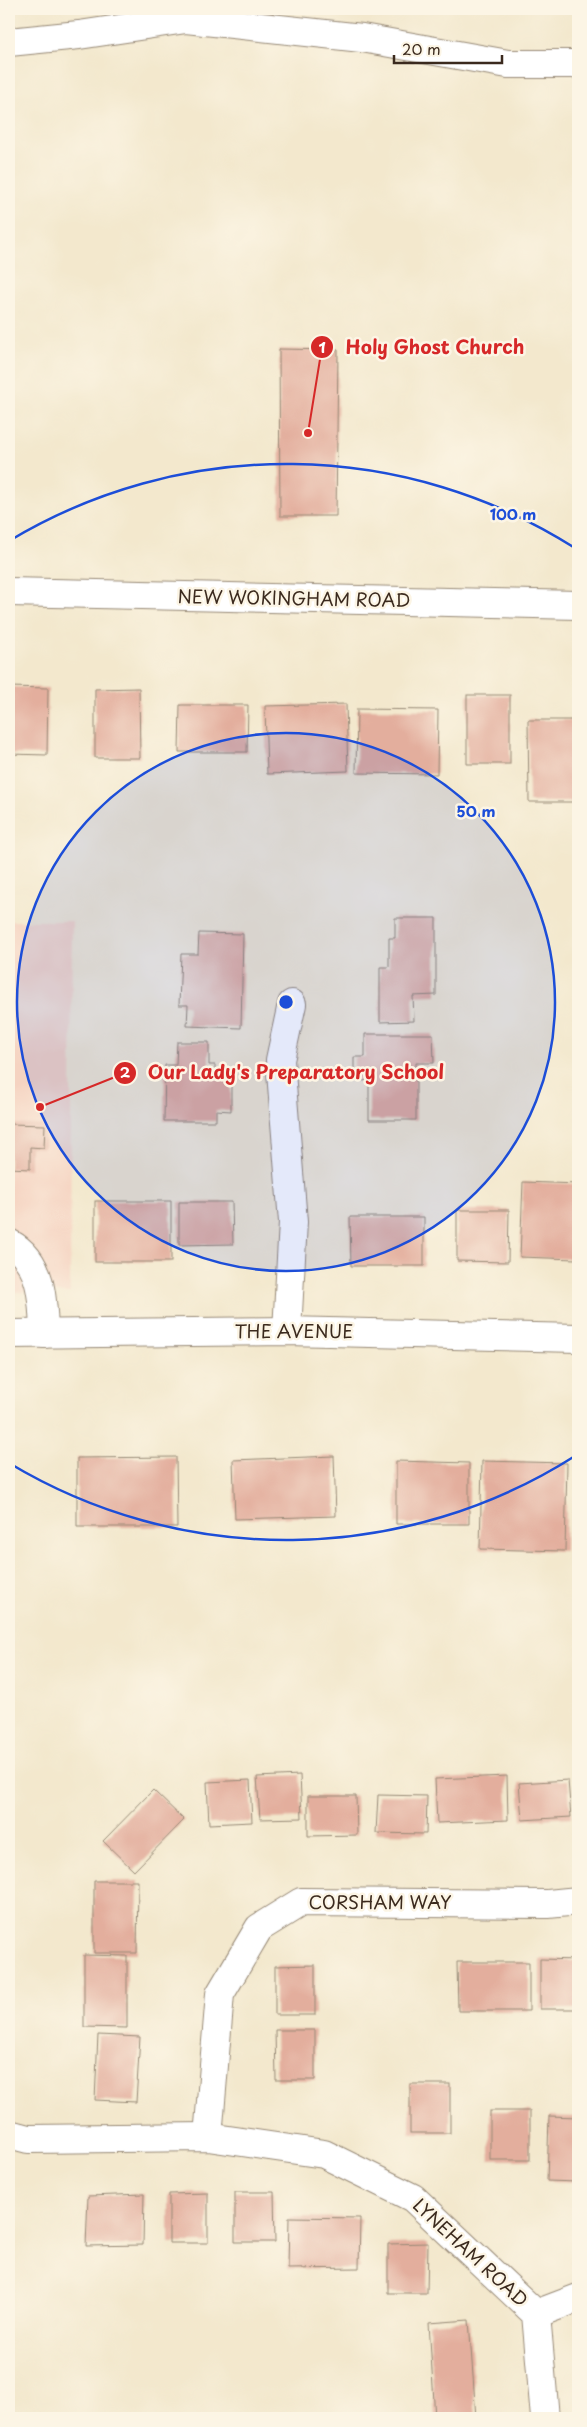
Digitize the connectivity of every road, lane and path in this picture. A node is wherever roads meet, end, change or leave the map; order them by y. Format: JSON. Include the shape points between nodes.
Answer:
{"nodes":[{"id":1,"x":186,"y":14,"type":"edge"},
{"id":2,"x":9,"y":42,"type":"edge"},
{"id":3,"x":578,"y":64,"type":"edge"},
{"id":4,"x":9,"y":592,"type":"edge"},
{"id":5,"x":578,"y":605,"type":"edge"},
{"id":6,"x":292,"y":1004,"type":"dead end"},
{"id":7,"x":9,"y":1243,"type":"edge"},
{"id":8,"x":287,"y":1331,"type":"junction"},
{"id":9,"x":9,"y":1334,"type":"edge"},
{"id":10,"x":44,"y":1334,"type":"junction"},
{"id":11,"x":578,"y":1338,"type":"edge"},
{"id":12,"x":578,"y":1901,"type":"edge"},
{"id":13,"x":9,"y":2134,"type":"edge"},
{"id":14,"x":208,"y":2137,"type":"junction"},
{"id":15,"x":578,"y":2298,"type":"edge"},
{"id":16,"x":536,"y":2314,"type":"junction"},
{"id":17,"x":544,"y":2418,"type":"edge"}],
"edges":[{"from":1,"to":2,"type":"street","via":[[79,35]]},
{"from":1,"to":3,"type":"street","via":[[362,38],[508,64]]},
{"from":4,"to":5,"type":"street","name":"NEW WOKINGHAM ROAD"},
{"from":6,"to":8,"type":"street","via":[[280,1060],[293,1222]]},
{"from":7,"to":10,"type":"street","via":[[29,1260],[43,1291]]},
{"from":8,"to":10,"type":"street","name":"THE AVENUE"},
{"from":8,"to":11,"type":"street","name":"THE AVENUE"},
{"from":9,"to":10,"type":"street","name":"THE AVENUE"},
{"from":12,"to":14,"type":"street","name":"CORSHAM WAY","via":[[548,1904],[301,1902],[260,1928],[220,1994]]},
{"from":13,"to":14,"type":"street","name":"LYNEHAM ROAD","via":[[28,2139]]},
{"from":14,"to":16,"type":"street","name":"LYNEHAM ROAD","via":[[324,2154],[413,2198]]},
{"from":15,"to":16,"type":"street"},
{"from":16,"to":17,"type":"street","name":"LYNEHAM ROAD"}]}
